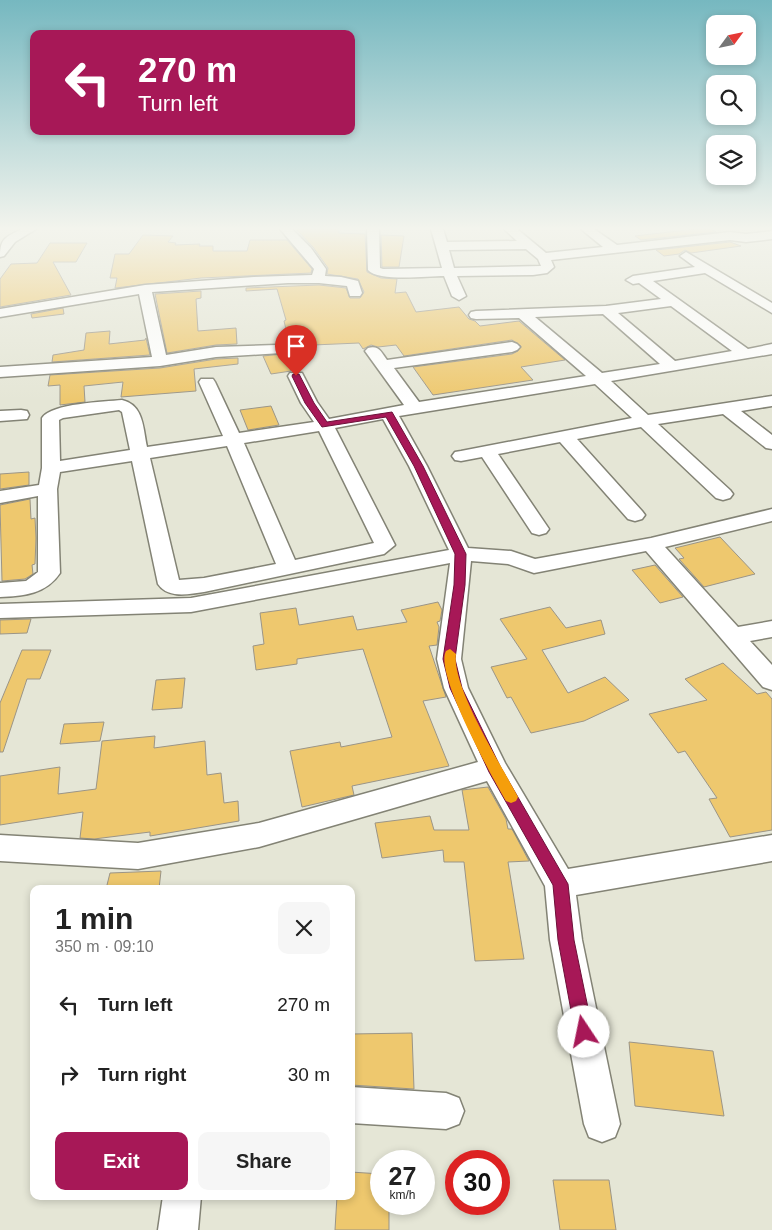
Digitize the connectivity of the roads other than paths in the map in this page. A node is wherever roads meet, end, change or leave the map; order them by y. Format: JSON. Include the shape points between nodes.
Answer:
{"nodes":[{"id":1,"x":190,"y":286,"type":"edge"},
{"id":2,"x":354,"y":286,"type":"edge"},
{"id":3,"x":455,"y":286,"type":"edge"},
{"id":4,"x":645,"y":286,"type":"edge"},
{"id":5,"x":736,"y":286,"type":"edge"},
{"id":6,"x":145,"y":289,"type":"junction"},
{"id":7,"x":355,"y":293,"type":"dead end"},
{"id":8,"x":459,"y":296,"type":"dead end"},
{"id":9,"x":673,"y":302,"type":"junction"},
{"id":10,"x":772,"y":309,"type":"edge"},
{"id":11,"x":606,"y":310,"type":"junction"},
{"id":12,"x":0,"y":313,"type":"edge"},
{"id":13,"x":522,"y":314,"type":"junction"},
{"id":14,"x":476,"y":315,"type":"dead end"},
{"id":15,"x":512,"y":347,"type":"dead end"},
{"id":16,"x":772,"y":349,"type":"edge"},
{"id":17,"x":276,"y":350,"type":"dead end"},
{"id":18,"x":373,"y":350,"type":"dead end"},
{"id":19,"x":746,"y":354,"type":"junction"},
{"id":20,"x":160,"y":361,"type":"junction"},
{"id":21,"x":382,"y":364,"type":"junction"},
{"id":22,"x":672,"y":366,"type":"junction"},
{"id":23,"x":0,"y":372,"type":"edge"},
{"id":24,"x":296,"y":376,"type":"dead end"},
{"id":25,"x":599,"y":379,"type":"junction"},
{"id":26,"x":207,"y":382,"type":"dead end"},
{"id":27,"x":772,"y":401,"type":"edge"},
{"id":28,"x":415,"y":408,"type":"junction"},
{"id":29,"x":728,"y":409,"type":"junction"},
{"id":30,"x":389,"y":414,"type":"junction"},
{"id":31,"x":21,"y":415,"type":"dead end"},
{"id":32,"x":0,"y":416,"type":"edge"},
{"id":33,"x":645,"y":421,"type":"junction"},
{"id":34,"x":325,"y":425,"type":"junction"},
{"id":35,"x":566,"y":438,"type":"junction"},
{"id":36,"x":233,"y":440,"type":"junction"},
{"id":37,"x":772,"y":444,"type":"edge"},
{"id":38,"x":487,"y":452,"type":"junction"},
{"id":39,"x":140,"y":453,"type":"junction"},
{"id":40,"x":462,"y":456,"type":"dead end"},
{"id":41,"x":50,"y":478,"type":"junction"},
{"id":42,"x":724,"y":494,"type":"dead end"},
{"id":43,"x":0,"y":497,"type":"edge"},
{"id":44,"x":635,"y":514,"type":"dead end"},
{"id":45,"x":772,"y":515,"type":"edge"},
{"id":46,"x":539,"y":529,"type":"dead end"},
{"id":47,"x":651,"y":544,"type":"junction"},
{"id":48,"x":460,"y":554,"type":"junction"},
{"id":49,"x":288,"y":568,"type":"junction"},
{"id":50,"x":0,"y":590,"type":"edge"},
{"id":51,"x":0,"y":611,"type":"edge"},
{"id":52,"x":772,"y":629,"type":"edge"},
{"id":53,"x":740,"y":643,"type":"junction"},
{"id":54,"x":772,"y":643,"type":"edge"},
{"id":55,"x":772,"y":681,"type":"edge"},
{"id":56,"x":494,"y":768,"type":"junction"},
{"id":57,"x":0,"y":848,"type":"edge"},
{"id":58,"x":772,"y":848,"type":"edge"},
{"id":59,"x":560,"y":884,"type":"junction"},
{"id":60,"x":355,"y":1105,"type":"edge"},
{"id":61,"x":446,"y":1111,"type":"dead end"},
{"id":62,"x":602,"y":1124,"type":"dead end"},
{"id":63,"x":182,"y":1200,"type":"edge"},
{"id":64,"x":178,"y":1230,"type":"edge"}],
"edges":[{"from":1,"to":6,"type":"street"},
{"from":2,"to":7,"type":"street"},
{"from":3,"to":8,"type":"street"},
{"from":4,"to":9,"type":"street"},
{"from":5,"to":10,"type":"street"},
{"from":6,"to":12,"type":"street"},
{"from":6,"to":20,"type":"street"},
{"from":9,"to":11,"type":"street"},
{"from":9,"to":19,"type":"street"},
{"from":11,"to":13,"type":"street"},
{"from":11,"to":22,"type":"street"},
{"from":13,"to":14,"type":"street"},
{"from":13,"to":25,"type":"street"},
{"from":15,"to":21,"type":"street"},
{"from":16,"to":19,"type":"street"},
{"from":17,"to":20,"type":"street","via":[[216,352]]},
{"from":18,"to":21,"type":"street"},
{"from":19,"to":22,"type":"street"},
{"from":20,"to":23,"type":"street"},
{"from":21,"to":28,"type":"street"},
{"from":22,"to":25,"type":"street"},
{"from":24,"to":34,"type":"street"},
{"from":25,"to":28,"type":"street"},
{"from":25,"to":33,"type":"street"},
{"from":26,"to":36,"type":"street"},
{"from":27,"to":29,"type":"street"},
{"from":28,"to":30,"type":"street"},
{"from":29,"to":33,"type":"street"},
{"from":29,"to":37,"type":"street"},
{"from":30,"to":34,"type":"street"},
{"from":30,"to":48,"type":"street"},
{"from":31,"to":32,"type":"street"},
{"from":33,"to":35,"type":"street"},
{"from":33,"to":42,"type":"street"},
{"from":34,"to":36,"type":"street"},
{"from":34,"to":49,"type":"street","via":[[385,545],[358,555]]},
{"from":35,"to":38,"type":"street"},
{"from":35,"to":44,"type":"street"},
{"from":36,"to":39,"type":"street"},
{"from":36,"to":49,"type":"street"},
{"from":38,"to":40,"type":"street"},
{"from":38,"to":46,"type":"street"},
{"from":39,"to":41,"type":"street"},
{"from":39,"to":41,"type":"street","via":[[127,407],[59,413],[50,418]]},
{"from":39,"to":49,"type":"street","via":[[169,584],[181,588],[204,585]]},
{"from":41,"to":43,"type":"street"},
{"from":41,"to":50,"type":"street","via":[[49,572],[44,581],[30,587]]},
{"from":45,"to":47,"type":"street"},
{"from":47,"to":48,"type":"street","via":[[534,566],[511,558]]},
{"from":47,"to":53,"type":"street"},
{"from":48,"to":51,"type":"street","via":[[191,605]]},
{"from":48,"to":56,"type":"street","via":[[449,659],[456,688]]},
{"from":52,"to":53,"type":"street"},
{"from":53,"to":54,"type":"street"},
{"from":53,"to":55,"type":"street"},
{"from":56,"to":57,"type":"street","via":[[259,835],[138,856]]},
{"from":56,"to":59,"type":"street"},
{"from":58,"to":59,"type":"street"},
{"from":59,"to":62,"type":"street","via":[[566,940]]},
{"from":60,"to":61,"type":"street"},
{"from":63,"to":64,"type":"street"}]}
